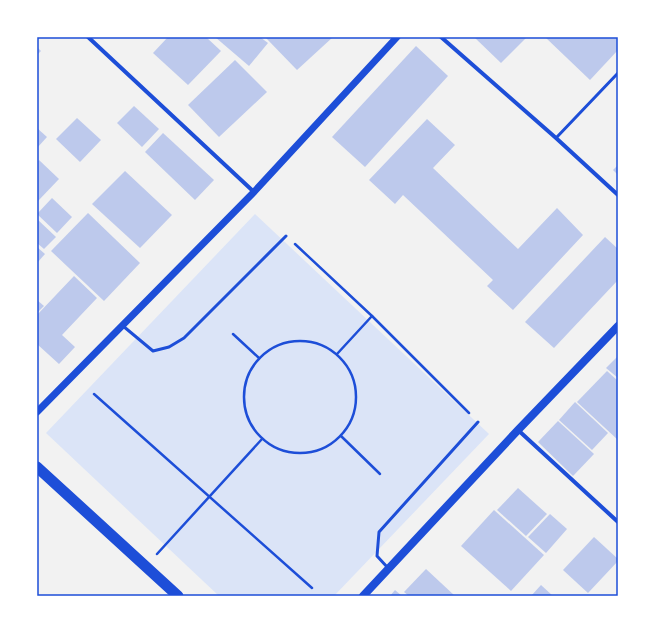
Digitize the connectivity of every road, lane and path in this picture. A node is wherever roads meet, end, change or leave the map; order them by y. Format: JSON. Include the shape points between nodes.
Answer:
{"nodes":[{"id":1,"x":88,"y":37,"type":"edge"},
{"id":2,"x":397,"y":37,"type":"edge"},
{"id":3,"x":441,"y":37,"type":"edge"},
{"id":4,"x":618,"y":73,"type":"edge"},
{"id":5,"x":556,"y":138,"type":"junction"},
{"id":6,"x":254,"y":192,"type":"junction"},
{"id":7,"x":618,"y":195,"type":"edge"},
{"id":8,"x":286,"y":236,"type":"joint"},
{"id":9,"x":372,"y":316,"type":"junction"},
{"id":10,"x":123,"y":326,"type":"junction"},
{"id":11,"x":618,"y":326,"type":"edge"},
{"id":12,"x":233,"y":334,"type":"dead end"},
{"id":13,"x":337,"y":354,"type":"junction"},
{"id":14,"x":259,"y":358,"type":"junction"},
{"id":15,"x":94,"y":394,"type":"dead end"},
{"id":16,"x":37,"y":412,"type":"edge"},
{"id":17,"x":478,"y":422,"type":"joint"},
{"id":18,"x":518,"y":430,"type":"junction"},
{"id":19,"x":341,"y":436,"type":"junction"},
{"id":20,"x":262,"y":439,"type":"junction"},
{"id":21,"x":37,"y":467,"type":"edge"},
{"id":22,"x":380,"y":474,"type":"dead end"},
{"id":23,"x":209,"y":496,"type":"junction"},
{"id":24,"x":618,"y":522,"type":"edge"},
{"id":25,"x":146,"y":566,"type":"junction"},
{"id":26,"x":389,"y":569,"type":"junction"},
{"id":27,"x":312,"y":588,"type":"dead end"},
{"id":28,"x":178,"y":596,"type":"edge"},
{"id":29,"x":363,"y":596,"type":"edge"}],
"edges":[{"from":1,"to":6,"type":"street"},
{"from":2,"to":6,"type":"street"},
{"from":3,"to":5,"type":"street"},
{"from":4,"to":5,"type":"lane"},
{"from":5,"to":7,"type":"street"},
{"from":6,"to":10,"type":"street"},
{"from":8,"to":9,"type":"path"},
{"from":8,"to":10,"type":"lane","via":[[184,338],[169,347],[153,351]]},
{"from":9,"to":13,"type":"path"},
{"from":9,"to":17,"type":"path"},
{"from":10,"to":16,"type":"street"},
{"from":11,"to":18,"type":"main road"},
{"from":12,"to":14,"type":"path"},
{"from":13,"to":14,"type":"path","via":[[322,345],[306,340],[288,342],[272,348]]},
{"from":13,"to":19,"type":"path","via":[[353,375],[357,401],[349,426]]},
{"from":14,"to":20,"type":"path","via":[[244,384],[243,399],[252,428]]},
{"from":15,"to":23,"type":"path"},
{"from":17,"to":26,"type":"lane","via":[[379,532],[377,556]]},
{"from":18,"to":24,"type":"street"},
{"from":18,"to":26,"type":"main road"},
{"from":19,"to":20,"type":"path","via":[[330,445],[302,454],[287,452]]},
{"from":19,"to":22,"type":"path"},
{"from":20,"to":23,"type":"path"},
{"from":21,"to":25,"type":"highway"},
{"from":23,"to":25,"type":"path"},
{"from":23,"to":27,"type":"path"},
{"from":25,"to":28,"type":"highway"},
{"from":26,"to":29,"type":"main road"}]}
